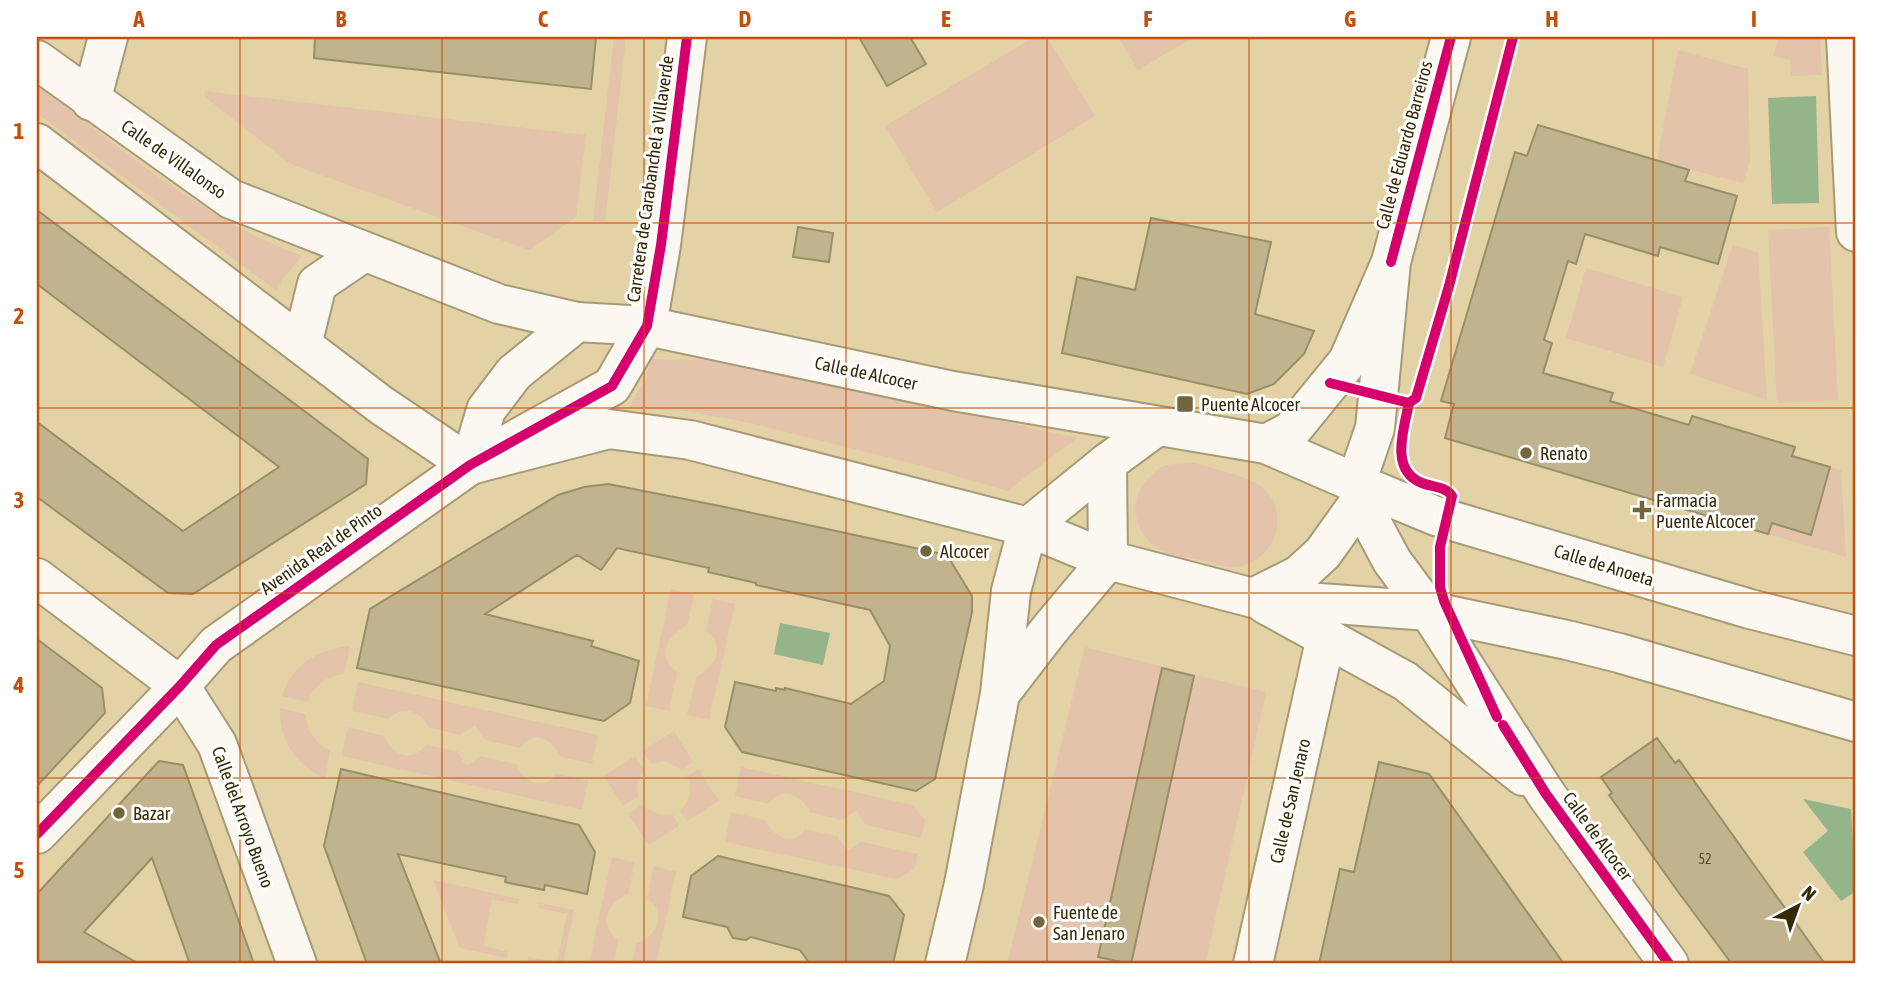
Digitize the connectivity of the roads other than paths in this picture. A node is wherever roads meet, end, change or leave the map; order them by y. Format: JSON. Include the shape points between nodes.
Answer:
{"nodes":[{"id":1,"x":108,"y":37,"type":"edge"},
{"id":2,"x":687,"y":37,"type":"edge"},
{"id":3,"x":1451,"y":37,"type":"edge"},
{"id":4,"x":1846,"y":37,"type":"edge"},
{"id":5,"x":37,"y":60,"type":"edge"},
{"id":6,"x":91,"y":101,"type":"junction"},
{"id":7,"x":37,"y":143,"type":"edge"},
{"id":8,"x":1856,"y":232,"type":"edge"},
{"id":9,"x":363,"y":251,"type":"junction"},
{"id":10,"x":1391,"y":262,"type":"junction"},
{"id":11,"x":576,"y":322,"type":"junction"},
{"id":12,"x":647,"y":326,"type":"junction"},
{"id":13,"x":302,"y":345,"type":"junction"},
{"id":14,"x":1156,"y":427,"type":"junction"},
{"id":15,"x":1266,"y":444,"type":"junction"},
{"id":16,"x":1107,"y":463,"type":"junction"},
{"id":17,"x":470,"y":466,"type":"junction"},
{"id":18,"x":1358,"y":492,"type":"junction"},
{"id":19,"x":1028,"y":527,"type":"junction"},
{"id":20,"x":1108,"y":560,"type":"junction"},
{"id":21,"x":37,"y":578,"type":"edge"},
{"id":22,"x":1253,"y":598,"type":"junction"},
{"id":23,"x":1429,"y":611,"type":"junction"},
{"id":24,"x":1856,"y":636,"type":"edge"},
{"id":25,"x":1326,"y":637,"type":"junction"},
{"id":26,"x":180,"y":686,"type":"junction"},
{"id":27,"x":1000,"y":694,"type":"junction"},
{"id":28,"x":1856,"y":722,"type":"edge"},
{"id":29,"x":1546,"y":794,"type":"junction"},
{"id":30,"x":37,"y":834,"type":"edge"},
{"id":31,"x":297,"y":964,"type":"edge"},
{"id":32,"x":945,"y":964,"type":"edge"},
{"id":33,"x":1253,"y":964,"type":"edge"},
{"id":34,"x":1669,"y":964,"type":"edge"}],
"edges":[{"from":1,"to":6,"type":"street"},
{"from":2,"to":12,"type":"street","name":"Carretera de Carabanchel a Villaverde"},
{"from":3,"to":10,"type":"street","name":"Calle de Eduardo Barreiros"},
{"from":4,"to":8,"type":"street"},
{"from":5,"to":6,"type":"street","name":"Calle de Villalonso"},
{"from":6,"to":9,"type":"street","name":"Calle de Villalonso","via":[[231,199]]},
{"from":7,"to":13,"type":"street"},
{"from":9,"to":11,"type":"street","name":"Calle de Villalonso","via":[[499,304]]},
{"from":9,"to":13,"type":"street","via":[[317,284]]},
{"from":10,"to":15,"type":"street","name":"Calle de Eduardo Barreiros","via":[[1348,361],[1291,431]]},
{"from":10,"to":18,"type":"street","name":"Calle de Eduardo Barreiros","via":[[1375,428]]},
{"from":11,"to":12,"type":"street","name":"Calle de Alcocer"},
{"from":11,"to":17,"type":"street","via":[[514,373],[486,410]]},
{"from":12,"to":14,"type":"street","name":"Calle de Alcocer","via":[[953,391]]},
{"from":12,"to":17,"type":"street","name":"Avenida Real de Pinto","via":[[612,386]]},
{"from":13,"to":17,"type":"street"},
{"from":14,"to":15,"type":"street","name":"Calle de Alcocer"},
{"from":14,"to":16,"type":"street"},
{"from":15,"to":18,"type":"street","name":"Calle de Alcocer"},
{"from":16,"to":19,"type":"street"},
{"from":16,"to":20,"type":"street"},
{"from":17,"to":19,"type":"street","name":"Calle de Alcocer","via":[[609,429],[690,440]]},
{"from":17,"to":26,"type":"street","name":"Avenida Real de Pinto","via":[[216,645]]},
{"from":18,"to":22,"type":"street","via":[[1323,553],[1299,575]]},
{"from":18,"to":23,"type":"street","name":"Calle de Alcocer","via":[[1392,561]]},
{"from":18,"to":24,"type":"street","name":"Calle de Anoeta","via":[[1750,609]]},
{"from":19,"to":20,"type":"street","name":"Calle de Alcocer"},
{"from":19,"to":27,"type":"street","via":[[1011,591]]},
{"from":20,"to":22,"type":"street","name":"Calle de Alcocer"},
{"from":20,"to":27,"type":"street"},
{"from":21,"to":26,"type":"street","name":"Calle del Arroyo Bueno"},
{"from":22,"to":23,"type":"street","name":"Calle de Alcocer"},
{"from":22,"to":25,"type":"street","name":"Calle de Alcocer"},
{"from":23,"to":28,"type":"street","via":[[1619,653]]},
{"from":23,"to":29,"type":"street","name":"Calle de Alcocer"},
{"from":25,"to":29,"type":"street","name":"Calle de Alcocer","via":[[1405,681]]},
{"from":25,"to":33,"type":"street","name":"Calle de San Jenaro"},
{"from":26,"to":30,"type":"street","name":"Avenida Real de Pinto"},
{"from":26,"to":31,"type":"street","name":"Calle del Arroyo Bueno","via":[[217,744]]},
{"from":27,"to":32,"type":"street"},
{"from":29,"to":34,"type":"street","name":"Calle de Alcocer"}]}
